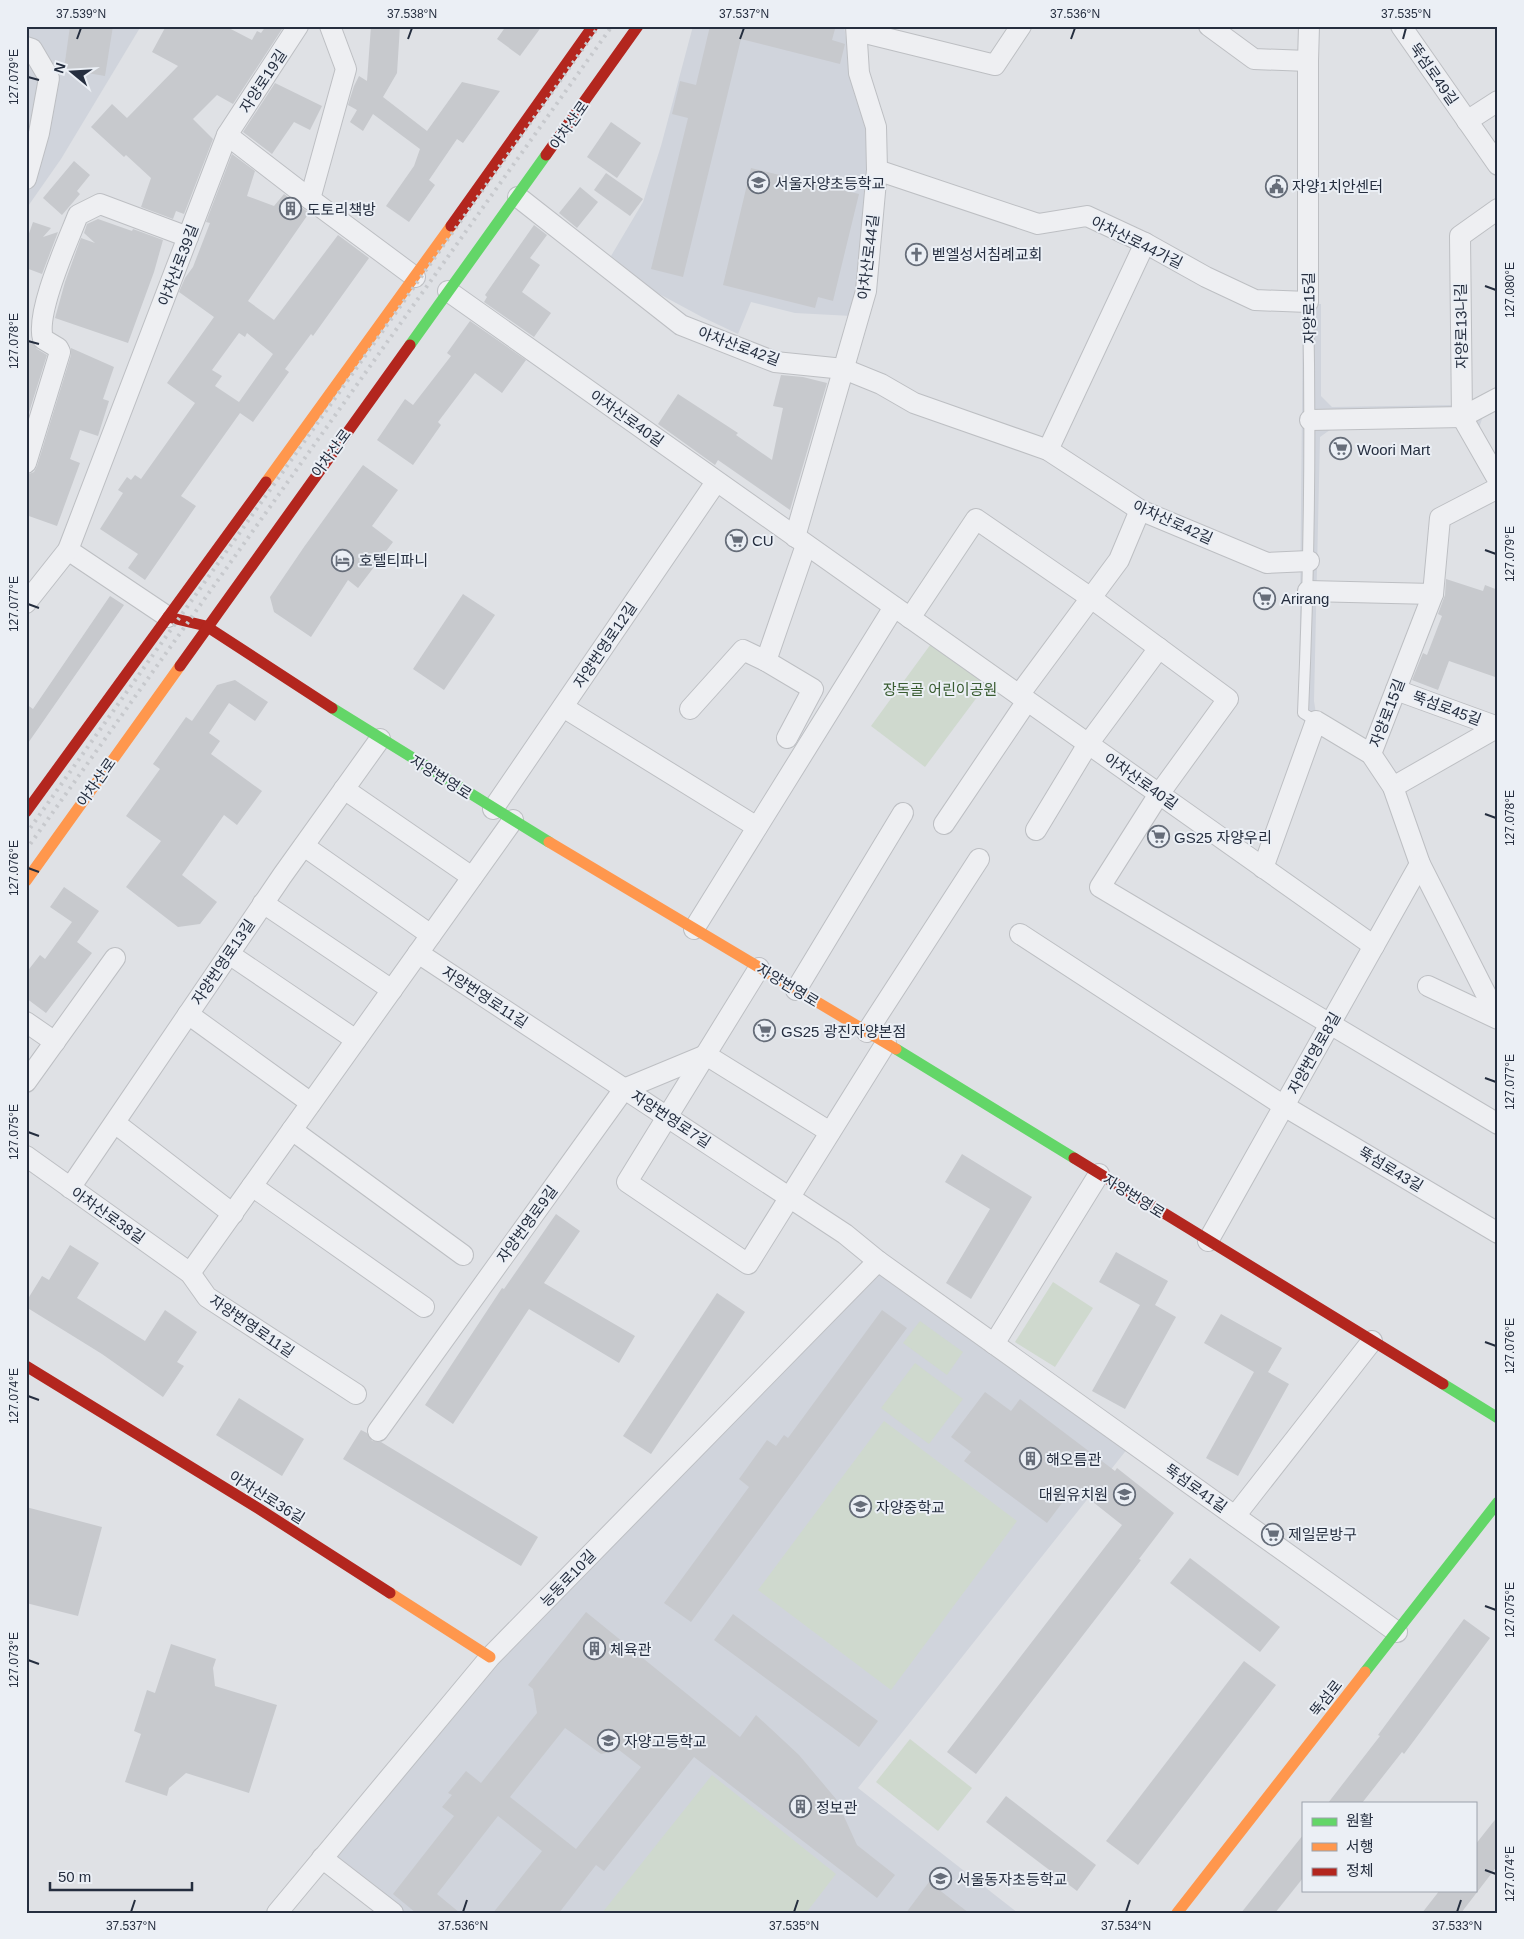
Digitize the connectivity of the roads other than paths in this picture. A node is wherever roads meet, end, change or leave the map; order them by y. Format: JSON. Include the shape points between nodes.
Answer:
{"nodes":[{"id":1,"x":298,"y":26,"type":"edge"},
{"id":2,"x":330,"y":26,"type":"edge"},
{"id":3,"x":593,"y":26,"type":"edge"},
{"id":4,"x":638,"y":26,"type":"edge"},
{"id":5,"x":1021,"y":26,"type":"edge"},
{"id":6,"x":1209,"y":26,"type":"edge"},
{"id":7,"x":1309,"y":26,"type":"edge"},
{"id":8,"x":1401,"y":26,"type":"edge"},
{"id":9,"x":856,"y":29,"type":"edge"},
{"id":10,"x":26,"y":48,"type":"edge"},
{"id":11,"x":1308,"y":61,"type":"junction"},
{"id":12,"x":1498,"y":101,"type":"edge"},
{"id":13,"x":1467,"y":121,"type":"junction"},
{"id":14,"x":227,"y":136,"type":"junction"},
{"id":15,"x":1498,"y":165,"type":"edge"},
{"id":16,"x":877,"y":170,"type":"junction"},
{"id":17,"x":26,"y":179,"type":"edge"},
{"id":18,"x":518,"y":197,"type":"junction"},
{"id":19,"x":310,"y":199,"type":"junction"},
{"id":20,"x":1498,"y":209,"type":"edge"},
{"id":21,"x":188,"y":237,"type":"junction"},
{"id":22,"x":1145,"y":243,"type":"junction"},
{"id":23,"x":415,"y":277,"type":"junction"},
{"id":24,"x":448,"y":292,"type":"junction"},
{"id":25,"x":1308,"y":302,"type":"junction"},
{"id":26,"x":844,"y":369,"type":"junction"},
{"id":27,"x":1498,"y":398,"type":"edge"},
{"id":28,"x":1462,"y":417,"type":"junction"},
{"id":29,"x":1310,"y":420,"type":"junction"},
{"id":30,"x":1048,"y":450,"type":"junction"},
{"id":31,"x":26,"y":463,"type":"edge"},
{"id":32,"x":1498,"y":480,"type":"edge"},
{"id":33,"x":716,"y":482,"type":"junction"},
{"id":34,"x":1498,"y":488,"type":"edge"},
{"id":35,"x":1140,"y":510,"type":"junction"},
{"id":36,"x":800,"y":541,"type":"junction"},
{"id":37,"x":68,"y":550,"type":"junction"},
{"id":38,"x":1309,"y":561,"type":"junction"},
{"id":39,"x":1308,"y":591,"type":"junction"},
{"id":40,"x":1433,"y":594,"type":"junction"},
{"id":41,"x":1091,"y":598,"type":"junction"},
{"id":42,"x":26,"y":603,"type":"edge"},
{"id":43,"x":902,"y":612,"type":"junction"},
{"id":44,"x":168,"y":617,"type":"junction"},
{"id":45,"x":206,"y":626,"type":"junction"},
{"id":46,"x":1159,"y":648,"type":"junction"},
{"id":47,"x":766,"y":661,"type":"junction"},
{"id":48,"x":1396,"y":690,"type":"junction"},
{"id":49,"x":1023,"y":698,"type":"junction"},
{"id":50,"x":563,"y":707,"type":"junction"},
{"id":51,"x":690,"y":710,"type":"dead end"},
{"id":52,"x":1316,"y":720,"type":"junction"},
{"id":53,"x":1498,"y":727,"type":"edge"},
{"id":54,"x":787,"y":738,"type":"dead end"},
{"id":55,"x":380,"y":739,"type":"junction"},
{"id":56,"x":1088,"y":744,"type":"junction"},
{"id":57,"x":1371,"y":754,"type":"junction"},
{"id":58,"x":1393,"y":787,"type":"junction"},
{"id":59,"x":344,"y":789,"type":"junction"},
{"id":60,"x":1159,"y":794,"type":"junction"},
{"id":61,"x":493,"y":808,"type":"junction"},
{"id":62,"x":26,"y":812,"type":"edge"},
{"id":63,"x":903,"y":813,"type":"dead end"},
{"id":64,"x":513,"y":820,"type":"junction"},
{"id":65,"x":944,"y":824,"type":"dead end"},
{"id":66,"x":757,"y":827,"type":"junction"},
{"id":67,"x":1036,"y":830,"type":"dead end"},
{"id":68,"x":304,"y":846,"type":"junction"},
{"id":69,"x":979,"y":859,"type":"dead end"},
{"id":70,"x":1420,"y":864,"type":"junction"},
{"id":71,"x":1263,"y":868,"type":"junction"},
{"id":72,"x":472,"y":877,"type":"junction"},
{"id":73,"x":26,"y":881,"type":"edge"},
{"id":74,"x":264,"y":903,"type":"junction"},
{"id":75,"x":694,"y":929,"type":"junction"},
{"id":76,"x":1020,"y":934,"type":"dead end"},
{"id":77,"x":431,"y":935,"type":"junction"},
{"id":78,"x":1374,"y":946,"type":"junction"},
{"id":79,"x":229,"y":954,"type":"junction"},
{"id":80,"x":418,"y":954,"type":"junction"},
{"id":81,"x":116,"y":958,"type":"dead end"},
{"id":82,"x":760,"y":968,"type":"junction"},
{"id":83,"x":1428,"y":986,"type":"dead end"},
{"id":84,"x":392,"y":990,"type":"junction"},
{"id":85,"x":796,"y":990,"type":"junction"},
{"id":86,"x":188,"y":1014,"type":"junction"},
{"id":87,"x":1498,"y":1018,"type":"edge"},
{"id":88,"x":26,"y":1022,"type":"edge"},
{"id":89,"x":1330,"y":1024,"type":"junction"},
{"id":90,"x":867,"y":1032,"type":"junction"},
{"id":91,"x":356,"y":1040,"type":"junction"},
{"id":92,"x":552,"y":1041,"type":"joint"},
{"id":93,"x":55,"y":1042,"type":"junction"},
{"id":94,"x":886,"y":1043,"type":"junction"},
{"id":95,"x":706,"y":1055,"type":"junction"},
{"id":96,"x":26,"y":1082,"type":"edge"},
{"id":97,"x":624,"y":1089,"type":"junction"},
{"id":98,"x":311,"y":1103,"type":"junction"},
{"id":99,"x":1284,"y":1106,"type":"junction"},
{"id":100,"x":668,"y":1117,"type":"junction"},
{"id":101,"x":115,"y":1123,"type":"junction"},
{"id":102,"x":1498,"y":1124,"type":"edge"},
{"id":103,"x":292,"y":1130,"type":"junction"},
{"id":104,"x":830,"y":1132,"type":"junction"},
{"id":105,"x":26,"y":1156,"type":"edge"},
{"id":106,"x":1099,"y":1174,"type":"junction"},
{"id":107,"x":252,"y":1186,"type":"junction"},
{"id":108,"x":70,"y":1188,"type":"junction"},
{"id":109,"x":790,"y":1197,"type":"junction"},
{"id":110,"x":232,"y":1214,"type":"junction"},
{"id":111,"x":1498,"y":1233,"type":"edge"},
{"id":112,"x":1208,"y":1241,"type":"junction"},
{"id":113,"x":463,"y":1255,"type":"dead end"},
{"id":114,"x":878,"y":1261,"type":"junction"},
{"id":115,"x":190,"y":1273,"type":"junction"},
{"id":116,"x":424,"y":1307,"type":"dead end"},
{"id":117,"x":1372,"y":1341,"type":"junction"},
{"id":118,"x":994,"y":1344,"type":"junction"},
{"id":119,"x":29,"y":1372,"type":"edge"},
{"id":120,"x":356,"y":1394,"type":"dead end"},
{"id":121,"x":1498,"y":1418,"type":"edge"},
{"id":122,"x":378,"y":1431,"type":"dead end"},
{"id":123,"x":1498,"y":1502,"type":"edge"},
{"id":124,"x":1235,"y":1516,"type":"junction"},
{"id":125,"x":1397,"y":1632,"type":"junction"},
{"id":126,"x":490,"y":1657,"type":"junction"},
{"id":127,"x":322,"y":1858,"type":"junction"},
{"id":128,"x":277,"y":1913,"type":"edge"},
{"id":129,"x":393,"y":1913,"type":"edge"},
{"id":130,"x":1177,"y":1913,"type":"edge"}],
"edges":[{"from":1,"to":14,"type":"street","name":"자양로19길"},
{"from":2,"to":19,"type":"street","via":[[346,69]]},
{"from":3,"to":23,"type":"main road"},
{"from":4,"to":18,"type":"main road","name":"아차산로"},
{"from":5,"to":9,"type":"street","name":"아차산로44길","via":[[995,65]]},
{"from":6,"to":11,"type":"street","via":[[1254,59]]},
{"from":7,"to":11,"type":"street","name":"자양로15길"},
{"from":8,"to":13,"type":"street","name":"뚝섬로49길"},
{"from":9,"to":16,"type":"street","name":"아차산로44길","via":[[859,73],[876,127]]},
{"from":10,"to":17,"type":"street","via":[[32,48],[49,78]]},
{"from":11,"to":25,"type":"street","name":"자양로15길"},
{"from":12,"to":13,"type":"street","name":"뚝섬로49길"},
{"from":13,"to":15,"type":"street","name":"뚝섬로49길"},
{"from":14,"to":19,"type":"street"},
{"from":14,"to":21,"type":"street","name":"아차산로39길"},
{"from":16,"to":22,"type":"street","name":"아차산로44가길","via":[[1038,224],[1087,216]]},
{"from":16,"to":26,"type":"street","name":"아차산로44길","via":[[866,291]]},
{"from":18,"to":24,"type":"main road","name":"아차산로"},
{"from":18,"to":26,"type":"street","name":"아차산로42길","via":[[681,325],[775,362]]},
{"from":19,"to":23,"type":"street"},
{"from":20,"to":28,"type":"street","name":"자양로13나길","via":[[1460,236]]},
{"from":21,"to":31,"type":"street","via":[[100,204],[78,214],[45,309],[43,339],[60,352]]},
{"from":21,"to":37,"type":"street","name":"아차산로39길"},
{"from":22,"to":25,"type":"street","name":"아차산로44가길","via":[[1255,300]]},
{"from":22,"to":30,"type":"street"},
{"from":23,"to":44,"type":"main road"},
{"from":24,"to":33,"type":"street","name":"아차산로40길"},
{"from":24,"to":45,"type":"main road","name":"아차산로"},
{"from":25,"to":29,"type":"lane","name":"자양로15길"},
{"from":26,"to":30,"type":"street","name":"아차산로42길","via":[[881,384],[914,403]]},
{"from":26,"to":36,"type":"street","name":"아차산로44길"},
{"from":27,"to":28,"type":"street"},
{"from":28,"to":29,"type":"street"},
{"from":28,"to":32,"type":"street"},
{"from":29,"to":38,"type":"lane","name":"자양로15길"},
{"from":30,"to":35,"type":"street","name":"아차산로42길"},
{"from":33,"to":36,"type":"street","name":"아차산로40길"},
{"from":33,"to":50,"type":"street","name":"자양번영로12길"},
{"from":34,"to":40,"type":"street","name":"자양로15길","via":[[1440,518]]},
{"from":35,"to":38,"type":"street","name":"아차산로42길","via":[[1267,563]]},
{"from":35,"to":41,"type":"street","via":[[1119,560]]},
{"from":36,"to":43,"type":"street","name":"아차산로40길"},
{"from":36,"to":47,"type":"street"},
{"from":37,"to":42,"type":"street","name":"아차산로39길"},
{"from":37,"to":44,"type":"street"},
{"from":38,"to":39,"type":"lane","name":"자양로15길"},
{"from":39,"to":40,"type":"street"},
{"from":39,"to":52,"type":"lane","name":"자양로15길","via":[[1304,713]]},
{"from":40,"to":48,"type":"street","name":"자양로15길"},
{"from":41,"to":43,"type":"street","via":[[976,519]]},
{"from":41,"to":46,"type":"street"},
{"from":41,"to":49,"type":"street"},
{"from":43,"to":49,"type":"street","name":"아차산로40길"},
{"from":43,"to":66,"type":"street"},
{"from":44,"to":45,"type":"main road","name":"자양번영로"},
{"from":44,"to":62,"type":"main road"},
{"from":45,"to":55,"type":"main road","name":"자양번영로"},
{"from":45,"to":73,"type":"main road","name":"아차산로"},
{"from":46,"to":56,"type":"street"},
{"from":46,"to":60,"type":"street","via":[[1228,699]]},
{"from":47,"to":51,"type":"street","via":[[743,650]]},
{"from":47,"to":54,"type":"street","via":[[813,689]]},
{"from":48,"to":53,"type":"street","name":"뚝섬로45길"},
{"from":48,"to":57,"type":"street","name":"자양로15길"},
{"from":49,"to":56,"type":"street","name":"아차산로40길"},
{"from":49,"to":65,"type":"street"},
{"from":50,"to":61,"type":"street","name":"자양번영로12길"},
{"from":50,"to":66,"type":"street"},
{"from":52,"to":57,"type":"street","name":"자양로15길"},
{"from":52,"to":71,"type":"street"},
{"from":53,"to":58,"type":"street"},
{"from":55,"to":59,"type":"street","name":"자양번영로13길"},
{"from":55,"to":61,"type":"main road","name":"자양번영로"},
{"from":56,"to":60,"type":"street","name":"아차산로40길"},
{"from":56,"to":67,"type":"street"},
{"from":57,"to":58,"type":"street","name":"자양로15길"},
{"from":58,"to":70,"type":"street","name":"자양로15길"},
{"from":59,"to":68,"type":"street","name":"자양번영로13길"},
{"from":59,"to":72,"type":"street"},
{"from":60,"to":71,"type":"street","name":"아차산로40길"},
{"from":60,"to":89,"type":"street","via":[[1100,887]]},
{"from":61,"to":64,"type":"main road","name":"자양번영로"},
{"from":63,"to":85,"type":"street"},
{"from":64,"to":72,"type":"street"},
{"from":64,"to":75,"type":"main road","name":"자양번영로"},
{"from":66,"to":75,"type":"street"},
{"from":68,"to":74,"type":"street","name":"자양번영로13길"},
{"from":68,"to":77,"type":"street"},
{"from":69,"to":90,"type":"street"},
{"from":70,"to":78,"type":"street","name":"자양번영로8길"},
{"from":70,"to":87,"type":"street"},
{"from":71,"to":78,"type":"street","name":"아차산로40길"},
{"from":72,"to":77,"type":"street"},
{"from":74,"to":79,"type":"street","name":"자양번영로13길"},
{"from":74,"to":84,"type":"street"},
{"from":75,"to":82,"type":"main road","name":"자양번영로"},
{"from":76,"to":99,"type":"street","name":"뚝섬로43길"},
{"from":77,"to":80,"type":"street"},
{"from":78,"to":89,"type":"street","name":"자양번영로8길"},
{"from":79,"to":86,"type":"street","name":"자양번영로13길"},
{"from":79,"to":91,"type":"street"},
{"from":80,"to":84,"type":"street"},
{"from":80,"to":92,"type":"street","name":"자양번영로11길"},
{"from":81,"to":93,"type":"street"},
{"from":82,"to":85,"type":"main road","name":"자양번영로"},
{"from":82,"to":95,"type":"street"},
{"from":83,"to":87,"type":"street"},
{"from":84,"to":91,"type":"street"},
{"from":85,"to":90,"type":"main road","name":"자양번영로"},
{"from":86,"to":98,"type":"street"},
{"from":86,"to":101,"type":"street","name":"자양번영로13길"},
{"from":88,"to":93,"type":"street"},
{"from":89,"to":99,"type":"street","name":"자양번영로8길"},
{"from":89,"to":102,"type":"street"},
{"from":90,"to":94,"type":"main road","name":"자양번영로"},
{"from":91,"to":98,"type":"street"},
{"from":92,"to":97,"type":"street","name":"자양번영로7길"},
{"from":93,"to":96,"type":"street"},
{"from":94,"to":104,"type":"street"},
{"from":94,"to":106,"type":"main road","name":"자양번영로"},
{"from":95,"to":97,"type":"street"},
{"from":95,"to":100,"type":"street"},
{"from":95,"to":104,"type":"street"},
{"from":97,"to":100,"type":"street","name":"자양번영로7길"},
{"from":97,"to":122,"type":"street","name":"자양번영로9길"},
{"from":98,"to":103,"type":"street"},
{"from":99,"to":111,"type":"street","name":"뚝섬로43길"},
{"from":99,"to":112,"type":"street","name":"자양번영로8길"},
{"from":100,"to":109,"type":"street","name":"자양번영로7길"},
{"from":100,"to":109,"type":"street","via":[[627,1182],[748,1264]]},
{"from":101,"to":108,"type":"street","name":"자양번영로13길"},
{"from":101,"to":110,"type":"street"},
{"from":103,"to":107,"type":"street"},
{"from":103,"to":113,"type":"street"},
{"from":104,"to":109,"type":"street"},
{"from":105,"to":108,"type":"street","name":"아차산로38길"},
{"from":106,"to":112,"type":"main road","name":"자양번영로"},
{"from":106,"to":118,"type":"street"},
{"from":107,"to":110,"type":"street"},
{"from":107,"to":116,"type":"street"},
{"from":108,"to":115,"type":"street","name":"아차산로38길"},
{"from":109,"to":114,"type":"street","name":"자양번영로7길","via":[[846,1234]]},
{"from":110,"to":115,"type":"street"},
{"from":112,"to":117,"type":"main road","name":"자양번영로"},
{"from":114,"to":118,"type":"street","name":"뚝섬로41길"},
{"from":114,"to":126,"type":"street","name":"능동로10길"},
{"from":115,"to":120,"type":"street","name":"자양번영로11길","via":[[207,1297]]},
{"from":117,"to":121,"type":"main road","name":"자양번영로"},
{"from":117,"to":124,"type":"street"},
{"from":118,"to":124,"type":"street","name":"뚝섬로41길"},
{"from":119,"to":126,"type":"main road","name":"아차산로36길","via":[[256,1507]]},
{"from":123,"to":125,"type":"main road","name":"뚝섬로"},
{"from":124,"to":125,"type":"street","name":"뚝섬로41길"},
{"from":125,"to":130,"type":"main road","name":"뚝섬로"},
{"from":126,"to":127,"type":"street","name":"능동로10길"},
{"from":127,"to":128,"type":"street","name":"능동로10길"},
{"from":127,"to":129,"type":"street"}]}
